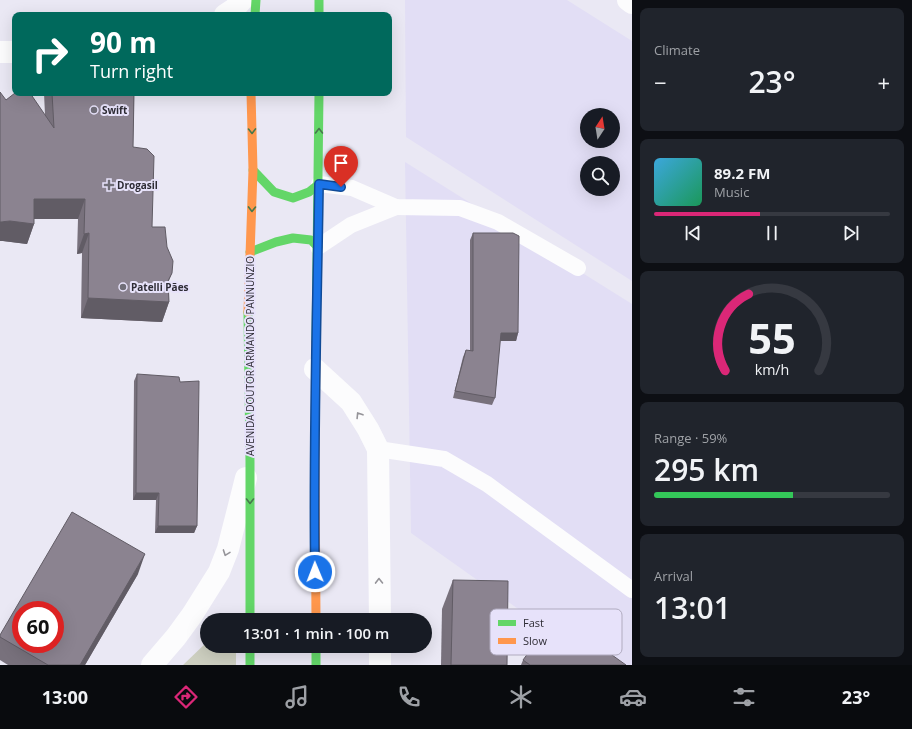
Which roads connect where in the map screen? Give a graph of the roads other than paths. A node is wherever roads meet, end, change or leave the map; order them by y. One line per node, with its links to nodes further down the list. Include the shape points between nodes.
1 (242, 0): 6 (street)
2 (256, 0): 7 (main road)
3 (319, 0): 8 (main road)
4 (628, 0): 5 (street)
5 (632, 3)
6 (230, 12)
7 (255, 12)
8 (319, 12)
9 (0, 52): 10 (street)
10 (12, 52)
11 (251, 96): 13 (main road, AVENIDA DOUTOR ARMANDO PANNUNZIO, one-way to 13)
12 (319, 96): 14 (main road, one-way to 12)
13 (253, 170): 14 (main road, via 274,192 293,198 309,192); 17 (main road, AVENIDA DOUTOR ARMANDO PANNUNZIO, one-way to 17)
14 (319, 184): 15 (lane, via 352,188); 16 (main road)
15 (396, 207): 16 (lane, via 351,226); 18 (lane, via 460,208 498,222)
16 (318, 247): 17 (main road, via 311,240 293,238); 19 (main road)
17 (250, 252): 21 (main road, AVENIDA DOUTOR ARMANDO PANNUNZIO)
18 (578, 268)
19 (315, 370): 20 (street, one-way to 19, via 351,402); 24 (main road)
20 (378, 449): 22 (lane, via 444,459 487,484); 25 (street, one-way to 20)
21 (250, 462): 23 (main road, AVENIDA DOUTOR ARMANDO PANNUNZIO, one-way to 23); 29 (street, one-way to 29, via 228,549 219,572 192,615)
22 (632, 590)
23 (250, 613)
24 (316, 613)
25 (380, 613)
26 (250, 653): 30 (main road)
27 (316, 653): 31 (main road)
28 (380, 653): 32 (street)
29 (152, 665)
30 (250, 665)
31 (316, 665)
32 (380, 665)

